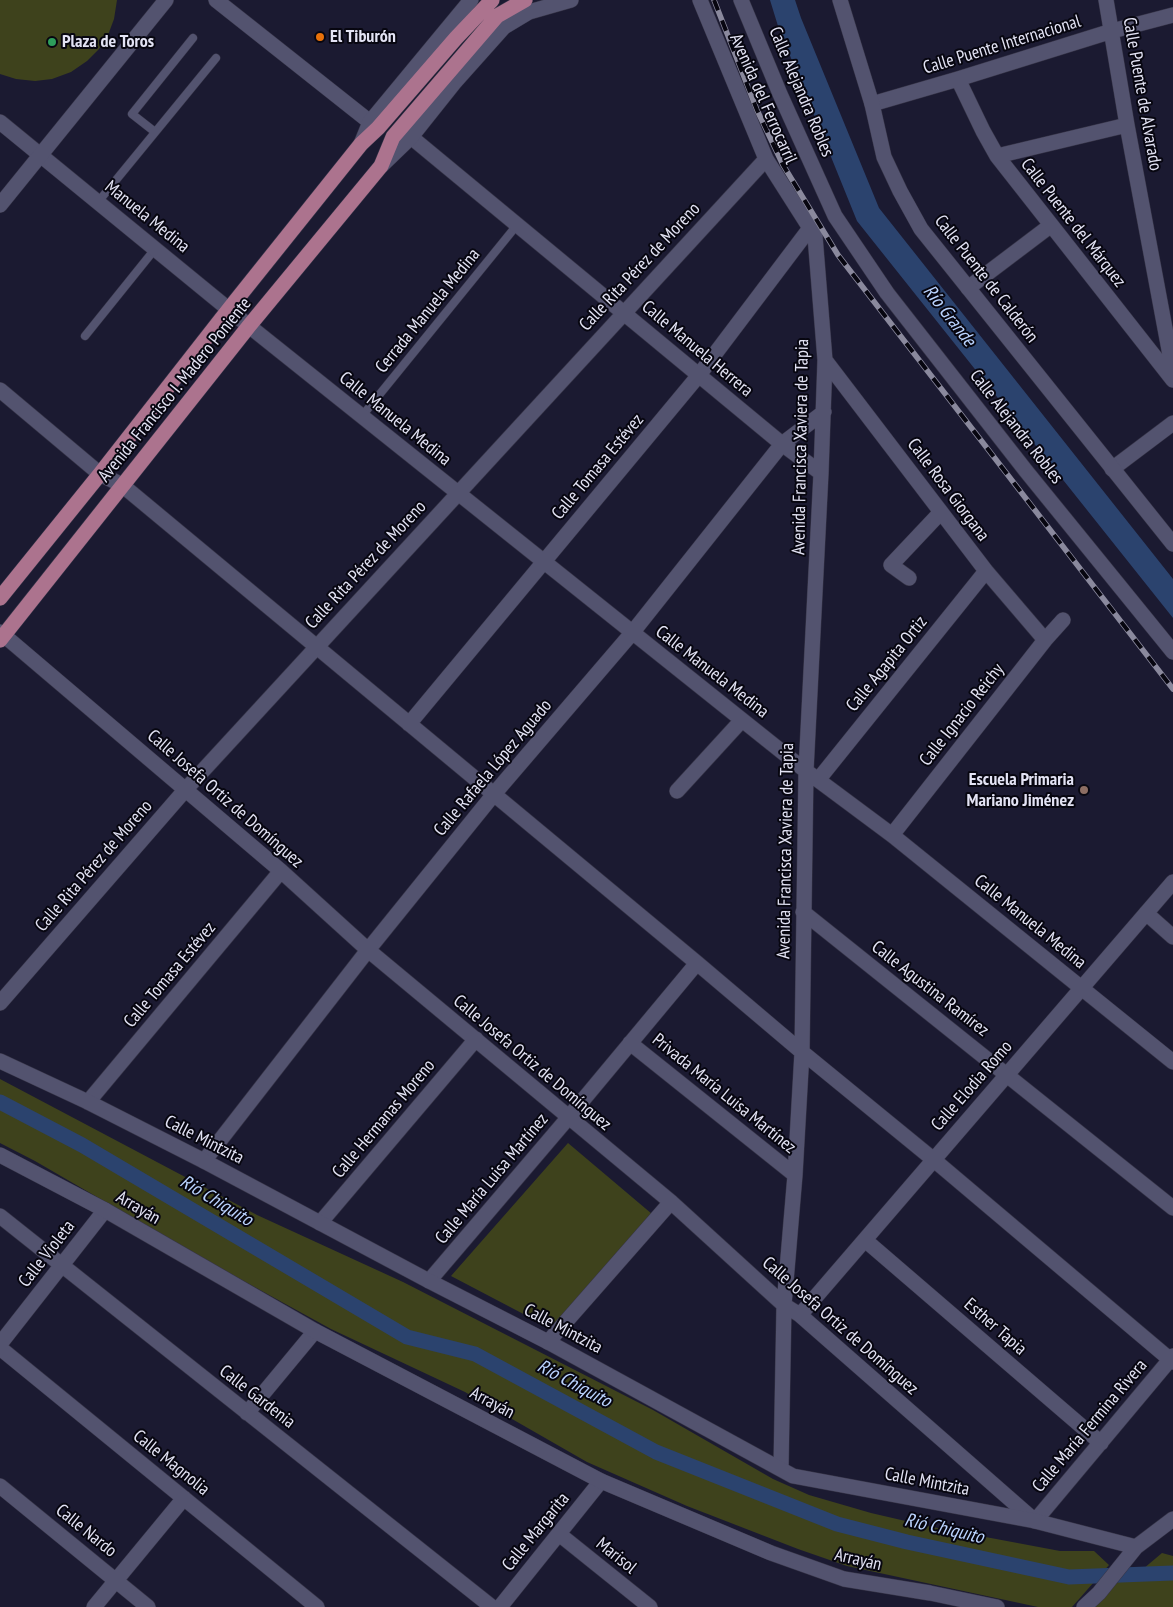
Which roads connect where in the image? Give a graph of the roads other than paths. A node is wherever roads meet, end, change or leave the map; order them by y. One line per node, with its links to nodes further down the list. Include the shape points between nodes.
1 (166, 0): 24 (street)
2 (216, 0): 19 (street)
3 (471, 0): 19 (street, Avenida Francisco I. Madero Poniente)
4 (492, 0): 23 (main road, Avenida Francisco I. Madero Poniente)
5 (525, 0): 27 (main road, Avenida Francisco I. Madero Poniente, via 497,16 468,49 393,137)
6 (571, 0): 11 (street, Avenida Francisco I. Madero Poniente)
7 (700, 0): 26 (street, Avenida del Ferrocarril)
8 (742, 0): 64 (street, Calle Alejandra Robles, via 835,216 887,293)
9 (840, 0): 17 (street, Calle Puente de Calderón)
10 (1106, 0): 13 (street, Calle Puente de Alvarado)
11 (547, 3): 22 (street, Avenida Francisco I. Madero Poniente, via 504,27)
12 (1173, 15): 13 (street, Calle Puente Internacional)
13 (1112, 31): 16 (street, Calle Puente Internacional); 20 (street, Calle Puente de Alvarado)
14 (193, 38): 21 (lane, via 132,114)
15 (216, 58): 21 (lane)
16 (958, 79): 17 (street, Calle Puente Internacional); 25 (street, Calle Puente del Márquez)
17 (872, 104): 34 (street, Calle Puente de Calderón, via 884,157 900,191 922,229)
18 (0, 122): 24 (street, Manuela Medina)
19 (370, 122): 23 (street, Avenida Francisco I. Madero Poniente)
20 (1126, 125): 25 (street); 40 (street, Calle Puente de Alvarado)
21 (155, 132): 28 (lane)
22 (411, 137): 27 (street, Avenida Francisco I. Madero Poniente); 30 (street, Calle Manuela Herrera)
23 (361, 144): 35 (main road, Avenida Francisco I. Madero Poniente)
24 (40, 155): 28 (street, Manuela Medina); 29 (street)
25 (997, 156): 31 (street, Calle Puente del Márquez)
26 (766, 159): 32 (street, Avenida del Ferrocarril); 36 (street, Calle Rita Pérez de Moreno)
27 (381, 166): 37 (main road, Avenida Francisco I. Madero Poniente)
28 (98, 202): 33 (street, Manuela Medina)
29 (0, 205)
30 (517, 225): 36 (street, Calle Manuela Herrera); 45 (lane, Cerrada Manuela Medina)
31 (1050, 226): 34 (street); 42 (street, Calle Puente del Márquez)
32 (812, 232): 39 (street, Avenida Francisca Xaviera de Tapia); 41 (street, Calle Tomasa Estévez)
33 (156, 249): 35 (street, Manuela Medina); 38 (lane)
34 (968, 288): 48 (street, Calle Puente de Calderón)
35 (229, 309): 37 (street, Calle Manuela Medina); 50 (main road, Avenida Francisco I. Madero Poniente)
36 (623, 313): 41 (street, Calle Manuela Herrera); 52 (street, Calle Rita Pérez de Moreno)
37 (249, 326): 45 (street, Calle Manuela Medina); 51 (main road, Avenida Francisco I. Madero Poniente)
38 (86, 336)
39 (825, 360): 44 (street, Avenida Francisca Xaviera de Tapia); 53 (street, Calle Rosa Giorgana)
40 (1173, 371)
41 (699, 375): 47 (street, Calle Manuela Herrera); 55 (street, Calle Tomasa Estévez)
42 (1173, 380)
43 (0, 390): 50 (street)
44 (824, 412): 47 (street, Calle Rafaela López Aguado); 49 (street, Avenida Francisca Xaviera de Tapia)
45 (362, 416): 52 (street, Calle Manuela Medina)
46 (1173, 423): 48 (street)
47 (782, 444): 49 (street, Calle Manuela Herrera); 60 (street, Calle Rafaela López Aguado)
48 (1112, 469): 54 (street, Calle Puente de Calderón)
49 (821, 473): 67 (street, Avenida Francisca Xaviera de Tapia)
50 (100, 474): 51 (street); 58 (main road, Avenida Francisco I. Madero Poniente)
51 (122, 486): 61 (main road, Avenida Francisco I. Madero Poniente); 63 (street)
52 (458, 493): 55 (street, Calle Manuela Medina); 63 (street, Calle Rita Pérez de Moreno)
53 (940, 512): 56 (street, Calle Rosa Giorgana); 57 (street, via 891,564)
54 (1173, 544)
55 (544, 562): 60 (street, Calle Manuela Medina); 66 (street, Calle Tomasa Estévez)
56 (986, 571): 62 (street, Calle Rosa Giorgana); 67 (street, Calle Agapita Ortiz)
57 (909, 578)
58 (0, 598)
59 (1063, 620): 62 (street, Calle Ignacio Reichy)
60 (632, 633): 65 (street, Calle Manuela Medina); 70 (street, Calle Rafaela López Aguado)
61 (1, 636): 68 (street, Calle Josefa Ortiz de Domínguez)
62 (1045, 640): 71 (street, Calle Ignacio Reichy)
63 (316, 646): 66 (street); 68 (street, Calle Rita Pérez de Moreno)
64 (1173, 652)
65 (742, 720): 67 (street, Calle Manuela Medina); 69 (street)
66 (409, 724): 70 (street)
67 (812, 776): 71 (street, Calle Manuela Medina); 74 (street, Avenida Francisca Xaviera de Tapia)
68 (186, 789): 72 (street, Calle Josefa Ortiz de Domínguez); 80 (street, Calle Rita Pérez de Moreno)
69 (677, 791)
70 (494, 794): 77 (street, Calle Rafaela López Aguado); 78 (street)
71 (892, 835): 79 (street, Calle Manuela Medina)
72 (281, 872): 77 (street, Calle Josefa Ortiz de Domínguez); 87 (street, Calle Tomasa Estévez)
73 (1173, 882): 75 (street, Calle Elodia Romo)
74 (803, 912): 83 (street, Avenida Francisca Xaviera de Tapia); 86 (street, Calle Agustina Ramírez)
75 (1146, 913): 76 (street); 79 (street, Calle Elodia Romo)
76 (1173, 936)
77 (368, 950): 81 (street, Calle Josefa Ortiz de Domínguez); 91 (street, Calle Rafaela López Aguado)
78 (697, 963): 82 (street, Calle María Luisa Martínez); 83 (street)
79 (1082, 988): 85 (street, Calle Manuela Medina); 86 (street, Calle Elodia Romo)
80 (0, 1003)
81 (476, 1039): 88 (street, Calle Josefa Ortiz de Domínguez); 97 (street, Calle Hermanas Moreno)
82 (630, 1043): 88 (street, Calle María Luisa Martínez); 92 (street, Privada María Luisa Martínez)
83 (802, 1052): 90 (street); 92 (street, Avenida Francisca Xaviera de Tapia)
84 (0, 1062): 87 (street, Calle Mintzita)
85 (1173, 1062)
86 (1007, 1074): 90 (street, Calle Elodia Romo); 94 (street, Calle Agustina Ramírez)
87 (88, 1102): 91 (street, Calle Mintzita)
88 (568, 1118): 93 (street, Calle Josefa Ortiz de Domínguez); 100 (street, Calle María Luisa Martínez)
89 (0, 1155): 95 (street, Arrayán)
90 (934, 1160): 98 (street, Calle Elodia Romo); 107 (street)
91 (204, 1161): 97 (street, Calle Mintzita)
92 (795, 1175): 101 (street, Avenida Francisca Xaviera de Tapia)
93 (671, 1202): 101 (street, Calle Josefa Ortiz de Domínguez); 104 (street)
94 (1173, 1208)
95 (105, 1210): 99 (street, Calle Violeta); 103 (street, Arrayán)
96 (0, 1216): 99 (street, Calle Gardenia)
97 (320, 1223): 100 (street, Calle Mintzita)
98 (864, 1240): 102 (street, Calle Elodia Romo); 109 (street, Esther Tapia)
99 (62, 1266): 105 (street, Calle Violeta); 108 (street, Calle Gardenia)
100 (429, 1281): 104 (street, Calle Mintzita)
101 (784, 1305): 102 (street, Calle Josefa Ortiz de Domínguez); 110 (street, Avenida Francisca Xaviera de Tapia)
102 (800, 1315): 115 (street, Calle Josefa Ortiz de Domínguez)
103 (315, 1332): 108 (street); 111 (street, Arrayán)
104 (548, 1342): 110 (street, Calle Mintzita)
105 (0, 1344)
106 (0, 1348): 113 (street, Calle Magnolia)
107 (1172, 1359): 109 (street, Calle María Fermina Rivera)
108 (248, 1413): 122 (street, Calle Gardenia)
109 (1102, 1443): 115 (street, Calle María Fermina Rivera)
110 (782, 1468): 115 (street, Calle Mintzita, via 793,1476)
111 (601, 1481): 116 (street, Calle Margarita); 125 (street, Arrayán, via 771,1554 844,1579)
112 (0, 1486): 118 (street, Calle Nardo)
113 (184, 1498): 118 (street); 121 (street, Calle Magnolia)
114 (1173, 1519): 117 (street)
115 (1035, 1521): 117 (street, Calle Mintzita)
116 (559, 1534): 123 (street, Calle Margarita); 124 (street, Marisol)
117 (1136, 1547): 126 (street)
118 (116, 1580): 119 (street); 120 (street, Calle Nardo)
119 (94, 1607)
120 (148, 1607)
121 (318, 1607)
122 (492, 1607)
123 (500, 1607)
124 (650, 1607)
125 (997, 1607)
126 (1084, 1607)

